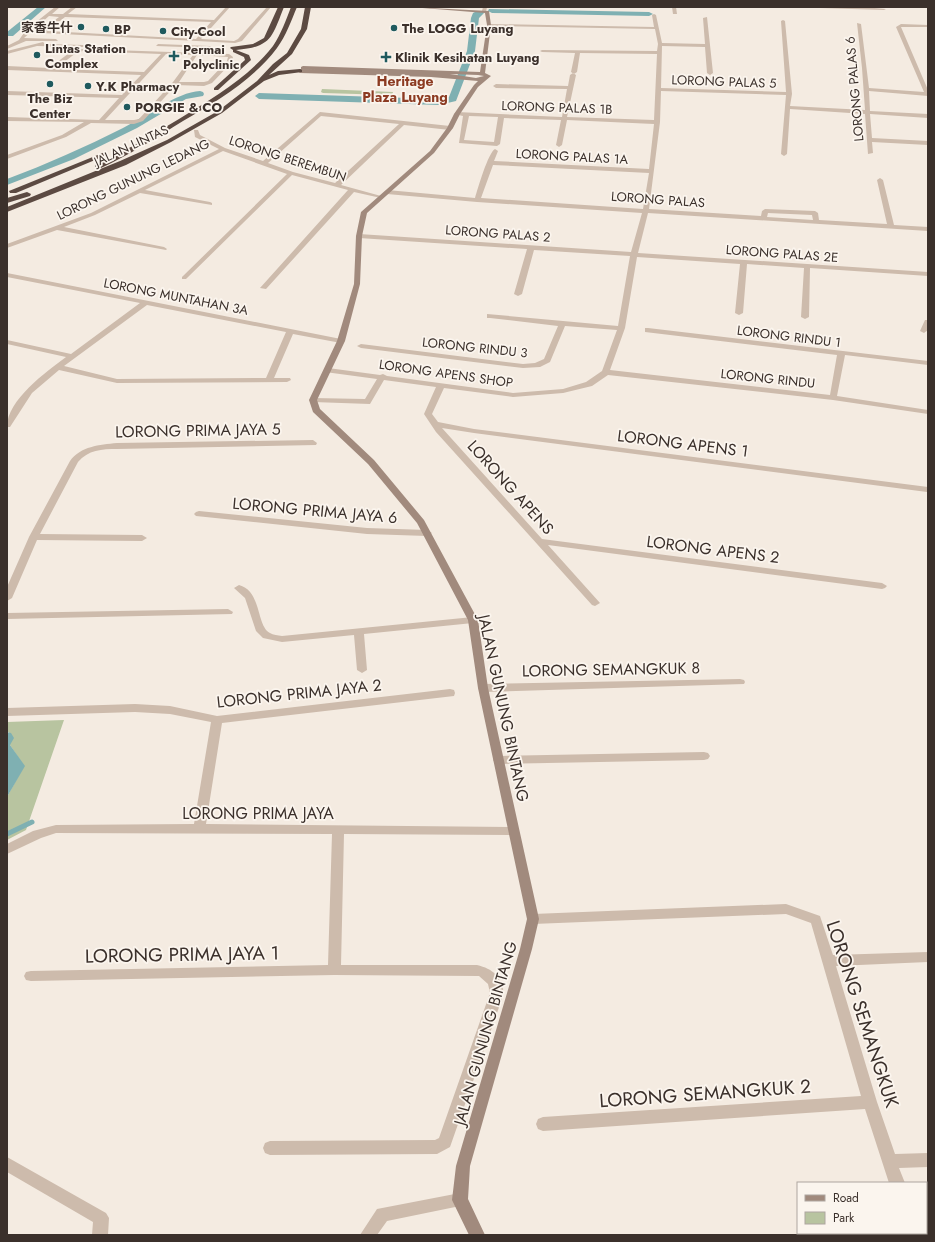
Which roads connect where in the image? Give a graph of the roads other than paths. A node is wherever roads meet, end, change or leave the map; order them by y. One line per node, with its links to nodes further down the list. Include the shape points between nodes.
1 (58, 7): 16 (street)
2 (76, 7): 18 (street)
3 (228, 7): 21 (street)
4 (269, 7): 32 (street, via 239,41)
5 (294, 7): 28 (highway, JALAN LINTAS)
6 (308, 7): 19 (highway, JALAN LINTAS)
7 (412, 7): 12 (street)
8 (674, 7): 15 (street)
9 (820, 7): 10 (street)
10 (873, 8): 13 (street)
11 (280, 9): 28 (highway); 43 (highway, via 270,34 263,43)
12 (485, 9): 24 (street, via 489,14)
13 (884, 9)
14 (315, 12): 19 (highway)
15 (675, 13)
16 (47, 15): 18 (street); 27 (street)
17 (654, 15): 26 (street)
18 (63, 16): 21 (street); 32 (street, via 45,32)
19 (307, 17): 50 (highway, JALAN LINTAS)
20 (705, 18): 38 (street)
21 (215, 21): 32 (street)
22 (783, 21): 69 (street, LORONG PALAS 5)
23 (859, 24): 67 (street, LORONG PALAS 6)
24 (490, 25): 26 (street); 58 (street)
25 (928, 26): 70 (street, via 898,27)
26 (657, 28): 36 (street)
27 (28, 31): 29 (street); 30 (street)
28 (281, 36): 43 (highway, via 273,44); 62 (highway, JALAN LINTAS, via 261,63)
29 (36, 38): 30 (street); 31 (street)
30 (21, 39): 33 (street)
31 (42, 39): 34 (street); 37 (street, via 44,42)
32 (198, 39)
33 (14, 42): 39 (street, via 17,46); 40 (street)
34 (89, 42)
35 (152, 44): 41 (street)
36 (660, 44): 38 (street); 49 (street)
37 (38, 45): 39 (street); 43 (street)
38 (708, 46): 54 (street)
39 (28, 47): 45 (street)
40 (7, 48)
41 (216, 48)
42 (223, 48): 43 (street)
43 (233, 50): 62 (highway, via 254,57); 87 (highway, via 248,56 234,74 197,104)
44 (542, 51): 46 (street)
45 (7, 52)
46 (578, 52): 49 (street); 65 (street)
47 (165, 53): 48 (street); 53 (street, via 78,50); 55 (street)
48 (196, 54): 60 (street); 60 (street, via 231,57 210,82)
49 (660, 54): 66 (street)
50 (287, 62): 52 (highway); 61 (highway, JALAN LINTAS, via 275,65)
51 (7, 68): 53 (street)
52 (302, 69): 56 (street); 56 (street, via 438,72); 61 (highway, via 278,73)
53 (50, 70): 55 (street)
54 (710, 73)
55 (146, 74): 71 (street)
56 (454, 75): 57 (street)
57 (467, 76): 58 (street); 59 (street)
58 (483, 77): 59 (street); 63 (street)
59 (474, 80): 63 (street)
60 (175, 82): 81 (street, via 141,120 122,123)
61 (258, 82): 74 (highway, JALAN LINTAS)
62 (232, 86): 84 (highway, JALAN LINTAS, via 216,99)
63 (476, 86): 75 (street)
64 (496, 86): 65 (street)
65 (571, 88): 78 (street)
66 (658, 89): 69 (street, LORONG PALAS 5); 82 (street)
67 (867, 90): 70 (street); 73 (street, LORONG PALAS 6)
68 (7, 93): 71 (street)
69 (790, 94): 72 (street, LORONG PALAS 5)
70 (927, 94)
71 (123, 98): 81 (street)
72 (787, 107): 73 (street); 94 (street, LORONG PALAS 5)
73 (867, 111): 77 (street); 88 (street, LORONG PALAS 6)
74 (220, 112): 86 (highway); 109 (highway, JALAN LINTAS, via 123,163)
75 (461, 114): 76 (street, LORONG PALAS 1B); 76 (street, via 461,142 497,144); 85 (street)
76 (501, 116): 78 (street, LORONG PALAS 1B)
77 (928, 116)
78 (565, 118): 82 (street, LORONG PALAS 1B); 90 (street)
79 (7, 119): 80 (street)
80 (89, 122): 81 (street); 95 (street, via 64,136)
81 (100, 122)
82 (657, 122): 98 (street)
83 (402, 124): 85 (street); 96 (street, via 320,114); 101 (street)
84 (171, 126): 87 (highway); 107 (highway, JALAN LINTAS, via 102,164)
85 (450, 128): 105 (street, via 432,152)
86 (196, 131): 91 (street, LORONG BEREMBUN, via 197,136); 111 (highway, via 173,146 135,164)
87 (135, 140): 104 (highway, via 79,166)
88 (870, 140): 89 (street); 93 (street, LORONG PALAS 6)
89 (928, 143)
90 (559, 145)
91 (223, 149): 96 (street, LORONG BEREMBUN); 103 (street, LORONG GUNUNG LEDANG)
92 (495, 151): 97 (street)
93 (870, 153)
94 (784, 154)
95 (7, 157)
96 (264, 163): 99 (street, LORONG BEREMBUN)
97 (490, 163): 98 (street, LORONG PALAS 1A); 106 (street)
98 (652, 171): 110 (street)
99 (291, 173): 101 (street, LORONG BEREMBUN); 124 (street)
100 (880, 180): 112 (street)
101 (337, 185): 102 (street, LORONG BEREMBUN)
102 (352, 190): 105 (street, LORONG BEREMBUN); 125 (street)
103 (139, 191): 108 (street); 113 (street, LORONG GUNUNG LEDANG)
104 (7, 194)
105 (383, 195): 106 (street, LORONG PALAS); 115 (street, via 364,212)
106 (477, 200): 110 (street, LORONG PALAS)
107 (7, 201)
108 (210, 204)
109 (7, 210)
110 (646, 210): 112 (street, LORONG PALAS); 119 (street)
111 (7, 216)
112 (890, 227): 114 (street, LORONG PALAS)
113 (59, 228): 116 (street, LORONG GUNUNG LEDANG); 118 (street)
114 (928, 229)
115 (360, 236): 117 (street, LORONG PALAS 2); 137 (street, via 357,284)
116 (7, 246)
117 (531, 247): 119 (street, LORONG PALAS 2); 126 (street)
118 (164, 249)
119 (634, 255): 120 (street, LORONG PALAS 2E); 133 (street)
120 (744, 262): 121 (street, LORONG PALAS 2E); 128 (street)
121 (807, 267): 122 (street, LORONG PALAS 2E); 130 (street)
122 (928, 274)
123 (7, 275): 127 (street, LORONG MUNTAHAN 3A)
124 (184, 278)
125 (264, 288)
126 (518, 294)
127 (146, 302): 135 (street, LORONG MUNTAHAN 3A); 141 (street)
128 (739, 313)
129 (490, 316): 132 (street)
130 (805, 317)
131 (928, 322): 136 (street)
132 (562, 324): 133 (street); 139 (street, LORONG RINDU 3, via 547,360 537,365 523,366)
133 (620, 328): 145 (street)
134 (648, 330): 140 (street, LORONG RINDU 1)
135 (290, 331): 137 (street, LORONG MUNTAHAN 3A); 147 (street)
136 (924, 331)
137 (341, 341): 144 (street)
138 (7, 342): 141 (street)
139 (361, 346)
140 (841, 354): 142 (street, LORONG RINDU 1); 150 (street)
141 (72, 356): 143 (street)
142 (928, 363)
143 (58, 367): 147 (street, via 117,381); 154 (street, via 29,391)
144 (328, 370): 146 (street, LORONG APENS SHOP); 151 (street)
145 (606, 372): 149 (street, LORONG APENS SHOP, via 589,384 563,391 513,395); 150 (street, LORONG RINDU)
146 (383, 376): 149 (street, LORONG APENS SHOP); 151 (street, via 367,402)
147 (269, 380): 148 (street)
148 (287, 380)
149 (441, 385): 153 (street, LORONG APENS, via 428,414)
150 (833, 398): 152 (street, LORONG RINDU)
151 (313, 400): 158 (street, JALAN GUNUNG BINTANG, via 316,410 371,462 422,522)
152 (928, 412)
153 (435, 424): 156 (street, LORONG APENS 1); 161 (street, LORONG APENS)
154 (7, 425)
155 (313, 443): 159 (street, LORONG PRIMA JAYA 5, via 117,446 90,449 74,461)
156 (927, 489)
157 (199, 514): 158 (street, LORONG PRIMA JAYA 6, via 368,531)
158 (427, 533): 168 (street, JALAN GUNUNG BINTANG)
159 (34, 537): 160 (street); 164 (street)
160 (142, 538)
161 (540, 541): 162 (street, LORONG APENS 2); 165 (street, LORONG APENS)
162 (882, 586)
163 (239, 588): 169 (street, via 249,597 261,631 267,636 282,639)
164 (7, 598)
165 (595, 603)
166 (228, 612): 167 (street)
167 (7, 616)
168 (472, 620): 169 (street); 172 (street, JALAN GUNUNG BINTANG)
169 (359, 632): 170 (street)
170 (362, 670)
171 (740, 682): 172 (street, LORONG SEMANGKUK 8)
172 (483, 688): 177 (street, JALAN GUNUNG BINTANG)
173 (450, 693): 175 (street, LORONG PRIMA JAYA 2)
174 (7, 712): 175 (street, LORONG PRIMA JAYA 2, via 157,708)
175 (217, 720): 178 (street)
176 (704, 756): 177 (street)
177 (499, 760): 180 (street, JALAN GUNUNG BINTANG)
178 (199, 828): 179 (street, LORONG PRIMA JAYA); 181 (street, LORONG PRIMA JAYA, via 56,829 32,836)
179 (338, 830): 180 (street, LORONG PRIMA JAYA); 185 (street)
180 (513, 831): 182 (street, JALAN GUNUNG BINTANG)
181 (7, 850)
182 (533, 919): 184 (street, LORONG SEMANGKUK, via 786,909 816,920); 194 (street, JALAN GUNUNG BINTANG, via 463,1166)
183 (928, 957): 184 (street)
184 (829, 961): 187 (street, LORONG SEMANGKUK)
185 (334, 970): 186 (street, LORONG PRIMA JAYA 1); 189 (street, LORONG PRIMA JAYA 1, via 478,970 492,977 497,993 445,1142 437,1147)
186 (31, 976)
187 (870, 1102): 188 (street, LORONG SEMANGKUK 2); 191 (street, LORONG SEMANGKUK)
188 (543, 1124)
189 (270, 1148)
190 (928, 1160): 191 (street)
191 (889, 1161): 193 (street, LORONG SEMANGKUK)
192 (7, 1164): 195 (street, via 102,1218)
193 (897, 1182)
194 (460, 1200): 196 (street, via 382,1214); 197 (street, JALAN GUNUNG BINTANG)
195 (100, 1235)
196 (368, 1235)
197 (476, 1235)

